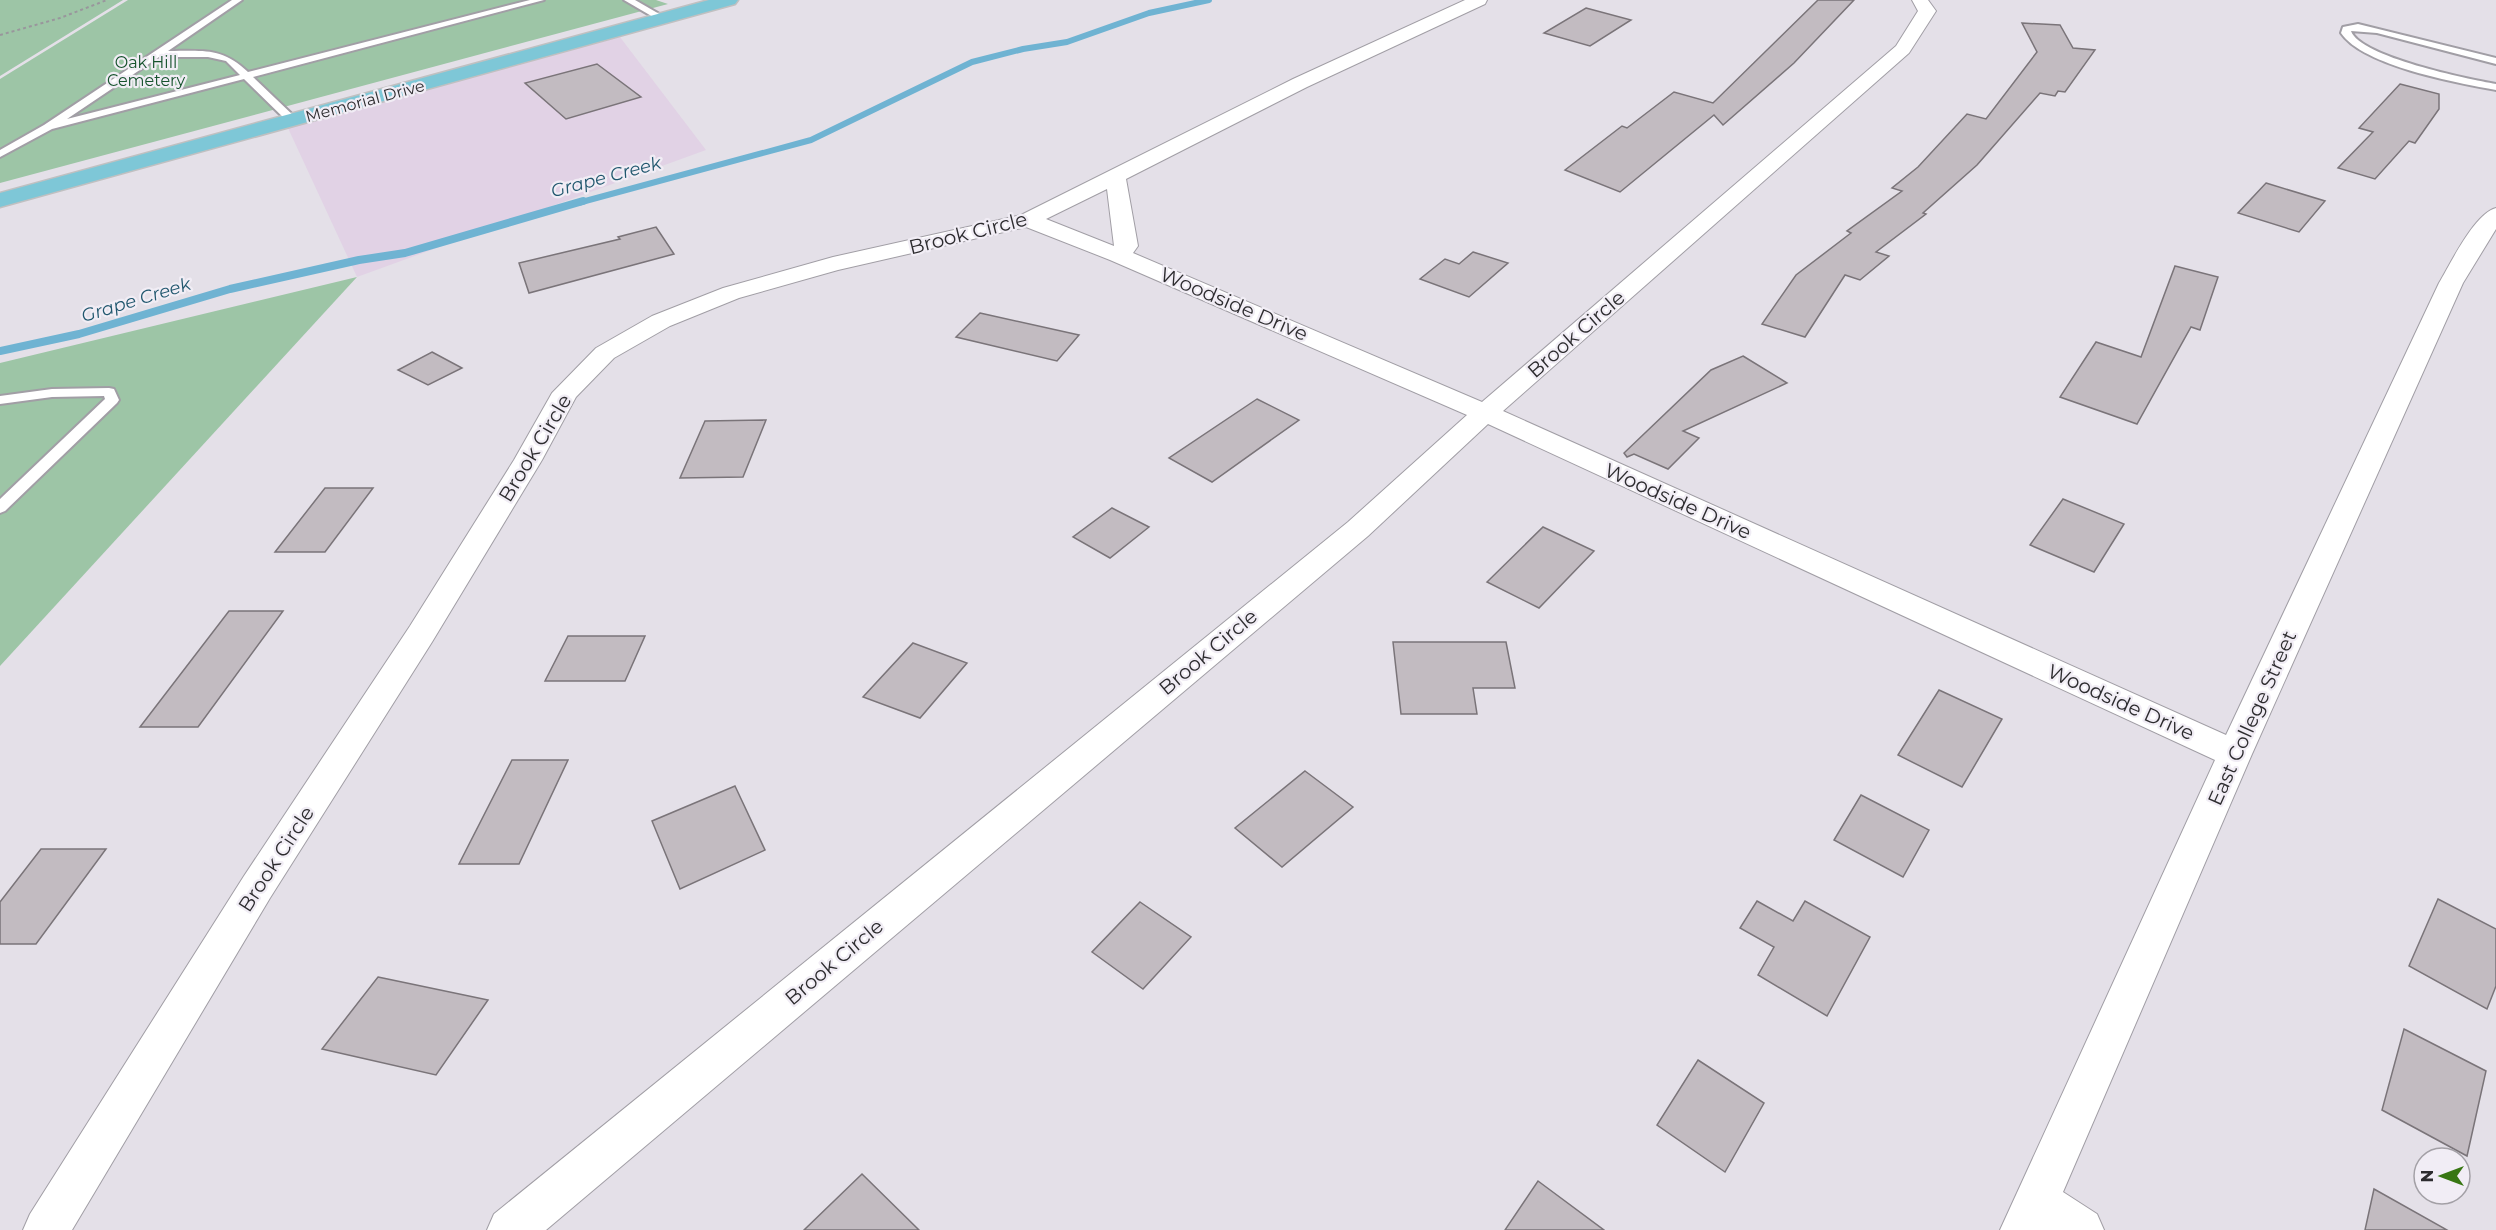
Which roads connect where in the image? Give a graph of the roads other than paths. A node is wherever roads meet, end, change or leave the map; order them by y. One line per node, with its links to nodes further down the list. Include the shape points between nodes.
1 (238, 0): 10 (lane)
2 (540, 0): 7 (lane)
3 (628, 0): 9 (lane)
4 (729, 0): 8 (main road, Memorial Drive)
5 (1479, 0): 17 (street, Brook Circle, via 1300,83)
6 (1920, 0): 23 (street, Brook Circle, via 1928,11 1903,49)
7 (524, 2): 12 (lane)
8 (700, 5): 9 (main road, Memorial Drive)
9 (663, 19): 14 (main road, Memorial Drive)
10 (156, 54): 12 (lane, via 229,59); 15 (lane)
11 (2496, 61): 13 (lane, via 2377,30 2350,27 2346,33 2361,46 2421,70)
12 (244, 75): 14 (lane); 15 (lane)
13 (2496, 87)
14 (293, 121): 18 (main road, Memorial Drive)
15 (48, 127): 16 (lane)
16 (0, 154)
17 (1115, 176): 20 (street, Brook Circle); 21 (street, via 1127,246)
18 (0, 200)
19 (2496, 215): 25 (street, East College Street, via 2451,283)
20 (1028, 220): 21 (street, Woodside Drive); 27 (street, Brook Circle, via 833,264 731,293 661,321 623,342 605,353 565,393 421,634 257,887)
21 (1118, 255): 23 (street, Woodside Drive)
22 (0, 400): 24 (lane, via 52,393 110,392 112,400)
23 (1485, 413): 25 (street, Woodside Drive); 28 (street, Brook Circle, via 1358,529)
24 (0, 508)
25 (2235, 754): 26 (street, East College Street)
26 (2030, 1216): 29 (street)
27 (59, 1219)
28 (510, 1230)
29 (2080, 1230)

